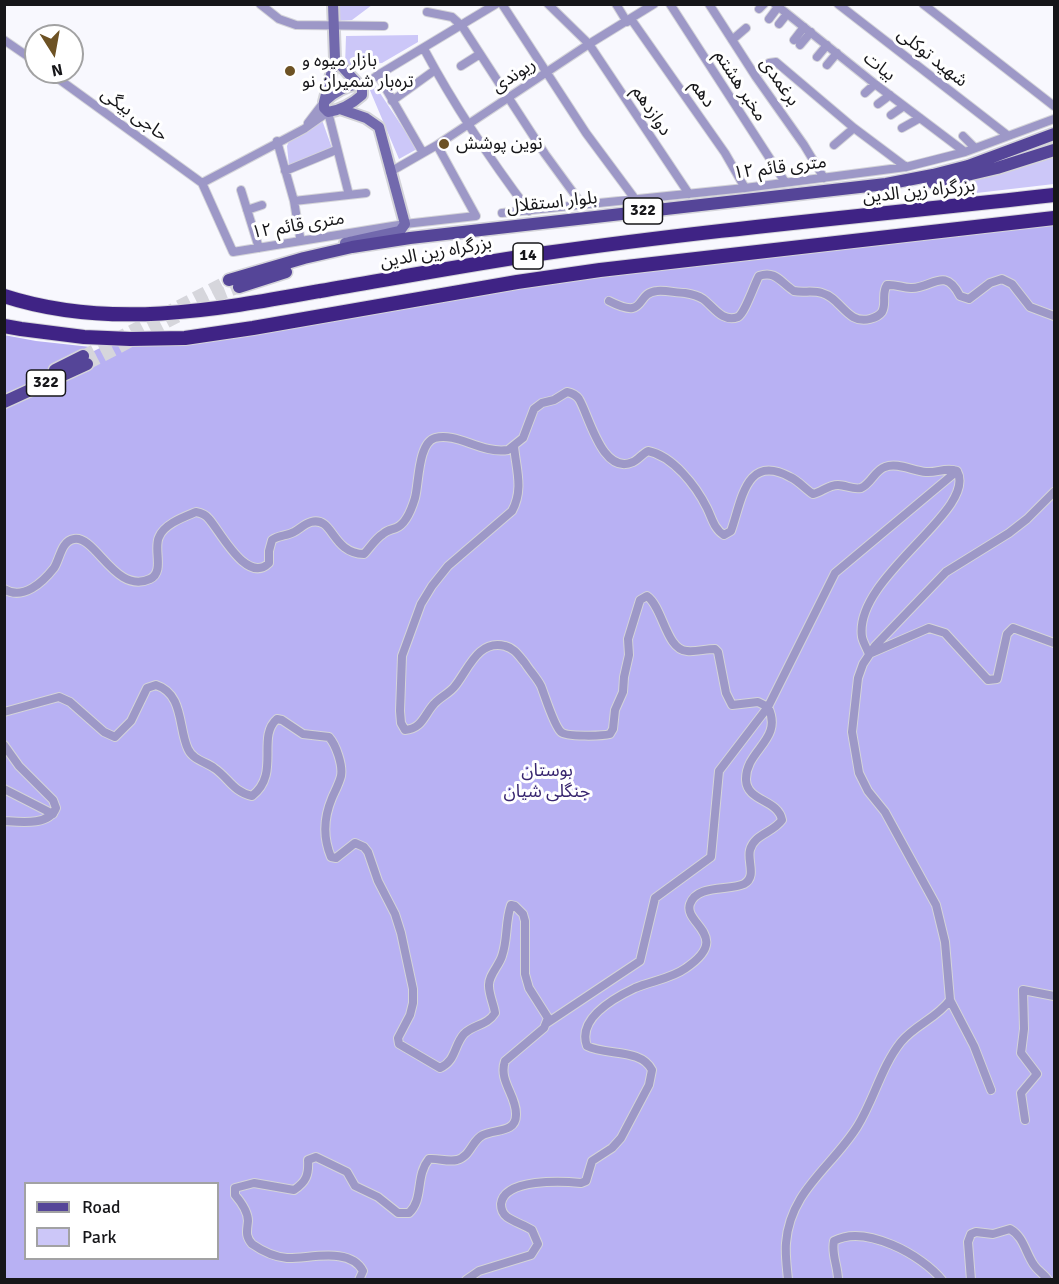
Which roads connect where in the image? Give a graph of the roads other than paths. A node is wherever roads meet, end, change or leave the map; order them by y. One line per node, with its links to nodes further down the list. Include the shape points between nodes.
1 (260, 4): 18 (street, via 279,19 296,25)
2 (333, 4): 18 (main road)
3 (496, 4): 20 (street)
4 (502, 4): 38 (street)
5 (548, 4): 26 (street, دوازدهم)
6 (616, 4): 16 (street, دهم)
7 (654, 4): 16 (street, ریوندی)
8 (670, 4): 74 (street, مخبر هشتم)
9 (709, 4): 24 (street, برغمدی)
10 (838, 4): 59 (street, شهید توکلی)
11 (923, 4): 49 (street)
12 (776, 5): 14 (street, بیات); 15 (street)
13 (427, 12): 20 (street, via 452,17)
14 (787, 14): 17 (street); 22 (street, بیات)
15 (769, 19)
16 (629, 21): 26 (street, ریوندی); 76 (street, دهم, via 725,153)
17 (779, 24)
18 (333, 26): 19 (street); 33 (main road)
19 (384, 26)
20 (462, 26): 28 (street); 31 (street)
21 (746, 28): 24 (street)
22 (807, 30): 25 (street); 27 (street, بیات)
23 (4, 40): 30 (street)
24 (732, 40): 73 (street, برغمدی)
25 (797, 43)
26 (589, 44): 38 (street, ریوندی); 79 (street, دوازدهم)
27 (826, 45): 29 (street, بیات); 32 (street)
28 (424, 49): 36 (street); 39 (street)
29 (837, 53): 34 (street); 41 (street, بیات)
30 (24, 54)
31 (480, 54): 35 (street); 45 (street)
32 (817, 57)
33 (335, 59): 42 (main road); 50 (main road)
34 (827, 65)
35 (461, 66)
36 (435, 70): 46 (street); 55 (street)
37 (762, 70): 56 (street, برغمدی, via 776,62)
38 (547, 73): 45 (street, ریوندی); 82 (street)
39 (378, 75): 42 (street); 46 (street)
40 (66, 84): 75 (street, حاجی بیگی)
41 (875, 84): 43 (street); 44 (street, بیات)
42 (360, 86): 50 (main road, via 350,85 341,90); 51 (main road, via 362,95)
43 (865, 93)
44 (890, 95): 47 (street); 48 (street, بیات)
45 (508, 98): 55 (street, ریوندی); 85 (street)
46 (392, 101): 68 (street)
47 (878, 104)
48 (904, 106): 52 (street); 53 (street, بیات)
49 (1054, 106)
50 (326, 107): 51 (main road); 61 (street, via 304,129); 65 (street)
51 (340, 109): 72 (main road, via 379,127)
52 (891, 115)
53 (920, 118): 57 (street); 67 (street, بیات)
54 (1054, 119): 59 (street, ۱۲ متری قائم)
55 (470, 124): 62 (street, ریوندی); 87 (street)
56 (854, 128): 63 (street); 70 (street, برغمدی)
57 (902, 128)
58 (1054, 134): 69 (main road, بلوار استقلال / 322)
59 (1007, 135): 64 (street, ۱۲ متری قائم)
60 (963, 136): 64 (street)
61 (277, 141): 71 (street); 75 (street)
62 (437, 145): 68 (street, ریوندی); 90 (street, ۱۲ متری قائم, via 476,216)
63 (834, 145)
64 (975, 148): 67 (street, ۱۲ متری قائم)
65 (336, 150): 71 (street); 80 (street)
66 (1054, 150): 69 (main road, بلوار استقلال / 322)
67 (965, 152): 70 (street, ۱۲ متری قائم)
68 (423, 153): 72 (street, ریوندی)
69 (1021, 154): 93 (main road, بلوار استقلال / 322, via 886,184 410,238); 93 (main road, بلوار استقلال / 322, via 967,176 888,190 417,244 351,254 234,284)
70 (906, 167): 73 (street, ۱۲ متری قائم)
71 (285, 171): 83 (street)
72 (390, 172): 90 (main road)
73 (824, 178): 74 (street, ۱۲ متری قائم)
74 (785, 182): 76 (street, ۱۲ متری قائم)
75 (202, 183): 92 (street, ۱۲ متری قائم, via 232,252)
76 (745, 188): 79 (street, ۱۲ متری قائم)
77 (241, 190): 86 (street)
78 (366, 193): 80 (street)
79 (689, 194): 82 (street, ۱۲ متری قائم)
80 (349, 195): 83 (street)
81 (1054, 195): 94 (highway, بزرگراه زین الدین / 14, via 596,246 168,314 83,313)
82 (634, 199): 85 (street, ۱۲ متری قائم)
83 (294, 201): 91 (street)
84 (262, 205): 86 (street)
85 (583, 206): 87 (street, ۱۲ متری قائم)
86 (247, 210): 92 (street)
87 (529, 211): 88 (street, ۱۲ متری قائم)
88 (502, 213)
89 (1054, 218): 97 (highway, 14, via 579,273 185,338 84,337)
90 (405, 224): 92 (street, ۱۲ متری قائم); 93 (main road, via 400,231 345,243)
91 (300, 237)
92 (259, 248)
93 (318, 254)
94 (4, 296)
95 (609, 301): 96 (street, via 632,309 656,291 691,294 704,299 718,314 736,318 747,305 759,276 768,273 794,291 831,297 860,321 883,311 883,291 887,285 916,288 937,279 947,281 960,296 969,298 1002,279 1012,284 1030,307)
96 (1054, 316)
97 (5, 326)
98 (4, 394): 99 (main road, 322, via 85,360)
99 (4, 402)
100 (514, 446): 101 (street, via 527,430 534,409 563,393 573,394 579,398 598,443 611,459 631,463 648,451 657,453 696,489 717,531 724,536 731,531 749,480 760,472 783,473 813,494 836,485 864,487 883,467 891,465 929,472 950,468); 103 (street, via 500,451 449,438 429,441 419,468 415,497 402,525 381,534 364,554 347,552 325,525 316,521 272,540 269,563 254,567 238,558 208,517 196,512 176,521 159,537 158,565 149,580 123,578 88,544 75,538 69,540 55,566 39,584 17,593); 106 (street, via 520,489 512,511 448,566 413,622 402,656 400,711 405,730 422,723 433,705 455,687 471,659 488,647 501,645 511,648 539,683 561,733 610,734 623,693 629,631 644,596 656,605 680,650 718,652 732,705 758,702)
101 (957, 471): 105 (street, via 959,486 953,502 895,565 870,601 862,638); 106 (street, via 835,573)
102 (1054, 492): 105 (street, via 1009,533 946,573)
103 (4, 589)
104 (1054, 643): 105 (street, via 1013,628 1006,634 997,679 988,680 945,633 929,628)
105 (869, 654): 113 (street, via 858,678 852,718 859,773 936,905 945,942)
106 (768, 707): 114 (street, via 719,771 711,857 655,898 640,961); 118 (street, via 770,735 749,763 746,781 748,789 779,810 782,820 753,842 748,880 743,885 703,893 692,901 690,916 703,929 707,941 695,961 684,970 635,988 598,1011 587,1026 587,1046 649,1064 649,1085 621,1138 592,1161 586,1181 548,1180 505,1195 501,1202 505,1216 532,1230 538,1244 535,1251 479,1271)
107 (4, 712): 114 (street, via 59,697 115,737 131,720 147,688 165,688 176,702 189,752 252,796 266,778 269,730 277,719 303,734 329,737 334,742 342,774 327,812 327,850 336,858 355,843 364,847 395,914 413,1003 399,1044 440,1068 454,1057 467,1031 491,1020 495,1013 489,980 502,956 511,905 523,914 525,974 529,988 545,1011)
108 (4, 745): 110 (street, via 53,800)
109 (4, 789): 110 (street)
110 (53, 814): 111 (street, via 37,821)
111 (4, 820)
112 (1054, 996): 116 (street, via 1023,990 1021,1053 1036,1074 1021,1094)
113 (950, 1000): 115 (street); 119 (street, via 942,1011 902,1041 858,1126 797,1202 786,1245)
114 (547, 1023): 117 (street, via 505,1061 504,1075 517,1112 515,1123 504,1130 485,1133 459,1160 429,1159 420,1176 417,1202 409,1213 398,1213 355,1186 347,1172 316,1157 308,1160 308,1177 294,1190 254,1184 235,1188 247,1215 246,1232 252,1244 288,1258 339,1257 361,1267)
115 (991, 1090)
116 (1025, 1120)
117 (359, 1280)
118 (466, 1280)
119 (788, 1280)
120 (838, 1280): 121 (street, via 832,1249 834,1241 842,1236 874,1239 902,1248)
121 (942, 1280)
122 (971, 1280): 123 (street, via 971,1234 1010,1229 1016,1232 1035,1267)
123 (1048, 1280)

